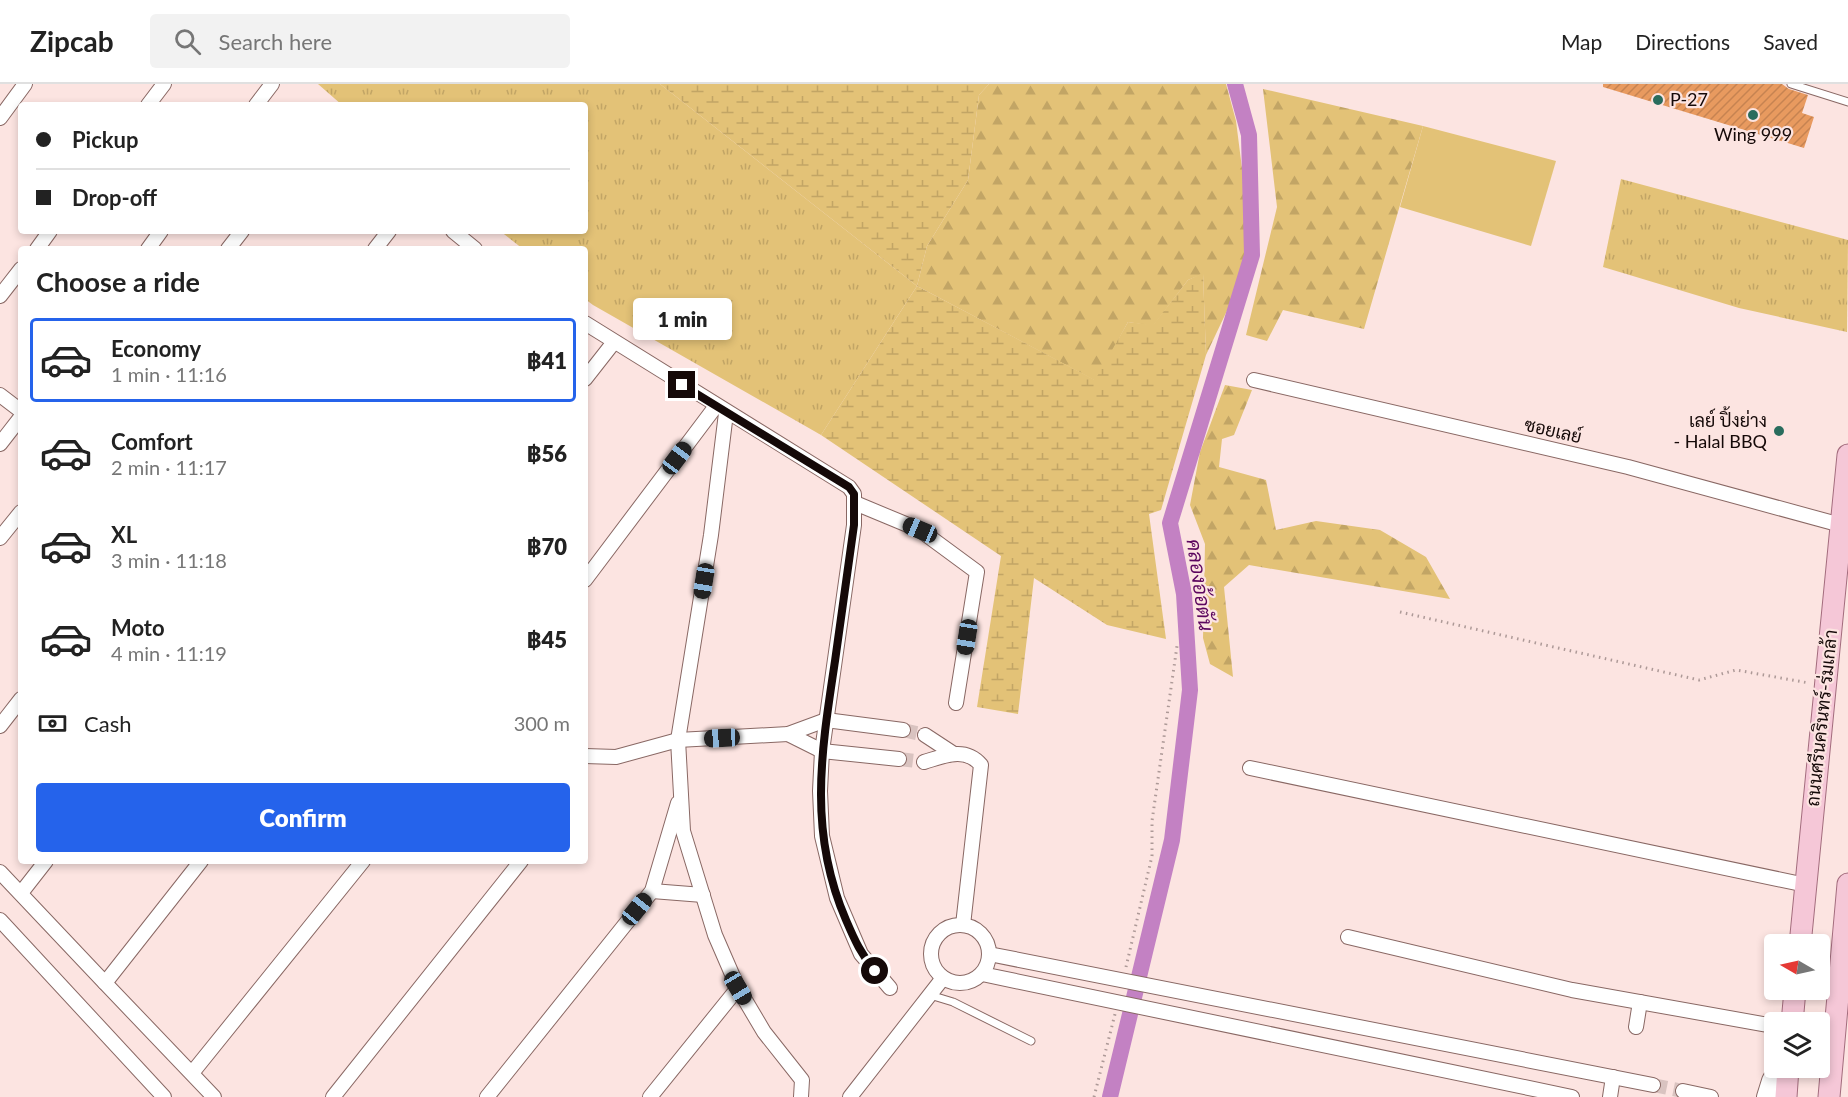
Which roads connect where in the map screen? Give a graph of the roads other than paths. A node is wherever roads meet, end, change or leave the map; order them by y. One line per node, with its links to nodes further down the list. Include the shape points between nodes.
1 (25, 84): 8 (street)
2 (164, 84): 5 (street)
3 (272, 84): 6 (street)
4 (1791, 84): 7 (lane)
5 (150, 102)
6 (258, 102)
7 (1848, 102)
8 (0, 118)
9 (240, 234): 12 (street)
10 (387, 234): 13 (street)
11 (457, 234): 14 (street)
12 (230, 246)
13 (377, 246)
14 (471, 246)
15 (18, 273): 16 (street)
16 (0, 296)
17 (588, 325): 18 (street)
18 (614, 342): 19 (street); 23 (street)
19 (588, 375)
20 (1254, 380): 29 (street, ซอยเลย์, via 1628,467)
21 (0, 395): 22 (street)
22 (18, 409)
23 (721, 409): 27 (street, via 849,487); 31 (street); 39 (street, via 711,535)
24 (18, 421): 25 (street)
25 (0, 444)
26 (1848, 455): 29 (main road, ถนนศรีนครินทร์-ร่มเกล้า)
27 (855, 503): 33 (street, via 920,530 977,572); 34 (street)
28 (18, 516): 30 (street)
29 (1841, 525): 53 (main road, ถนนศรีนครินทร์-ร่มเกล้า)
30 (0, 538)
31 (588, 576)
32 (18, 703): 35 (street)
33 (956, 703)
34 (826, 720): 36 (street); 37 (street); 40 (street)
35 (0, 726)
36 (903, 729)
37 (788, 734): 39 (street); 40 (street)
38 (925, 735): 41 (street)
39 (678, 740): 42 (street, via 616,757); 46 (street)
40 (822, 751): 43 (street); 66 (street, via 822,836 837,898 861,954)
41 (954, 754): 44 (street); 58 (street, via 970,755 981,765)
42 (588, 756)
43 (899, 759)
44 (924, 762)
45 (1250, 768): 53 (street)
46 (681, 792): 54 (street); 56 (street, via 683,831)
47 (44, 864): 55 (street)
48 (199, 864): 64 (street)
49 (361, 864): 74 (street)
50 (519, 864): 82 (street)
51 (0, 872): 55 (street)
52 (1848, 884): 67 (main road)
53 (1806, 885): 59 (main road, ถนนศรีนครินทร์-ร่มเกล้า)
54 (652, 891): 56 (street); 83 (street)
55 (21, 893): 64 (street)
56 (703, 896): 65 (street, via 714,935)
57 (0, 920): 80 (street)
58 (963, 925): 61 (street, via 979,932); 63 (street, via 950,926 939,933 933,944 934,969)
59 (1801, 934)
60 (1348, 937): 69 (street, via 1572,990)
61 (989, 954): 62 (street); 75 (street)
62 (982, 974): 63 (street, via 963,983); 87 (street)
63 (943, 978): 68 (street)
64 (105, 983): 74 (street)
65 (738, 988): 84 (street); 85 (street, via 764,1032 802,1080)
66 (890, 988)
67 (1843, 990): 73 (main road)
68 (930, 995): 72 (lane, via 953,1002); 86 (street)
69 (1640, 1002): 70 (street); 71 (street)
70 (1764, 1024)
71 (1636, 1027)
72 (1031, 1041)
73 (1833, 1056): 92 (main road); 93 (main road)
74 (192, 1073): 81 (street)
75 (1613, 1077): 78 (street); 88 (street)
76 (1774, 1078): 90 (main road)
77 (1787, 1078): 91 (main road)
78 (1653, 1085)
79 (1683, 1091): 89 (street)
80 (164, 1097)
81 (214, 1097)
82 (333, 1097)
83 (487, 1097)
84 (650, 1097)
85 (801, 1097)
86 (850, 1097)
87 (1572, 1097)
88 (1610, 1097)
89 (1711, 1097)
90 (1767, 1097)
91 (1786, 1097)
92 (1828, 1097)
93 (1838, 1097)

